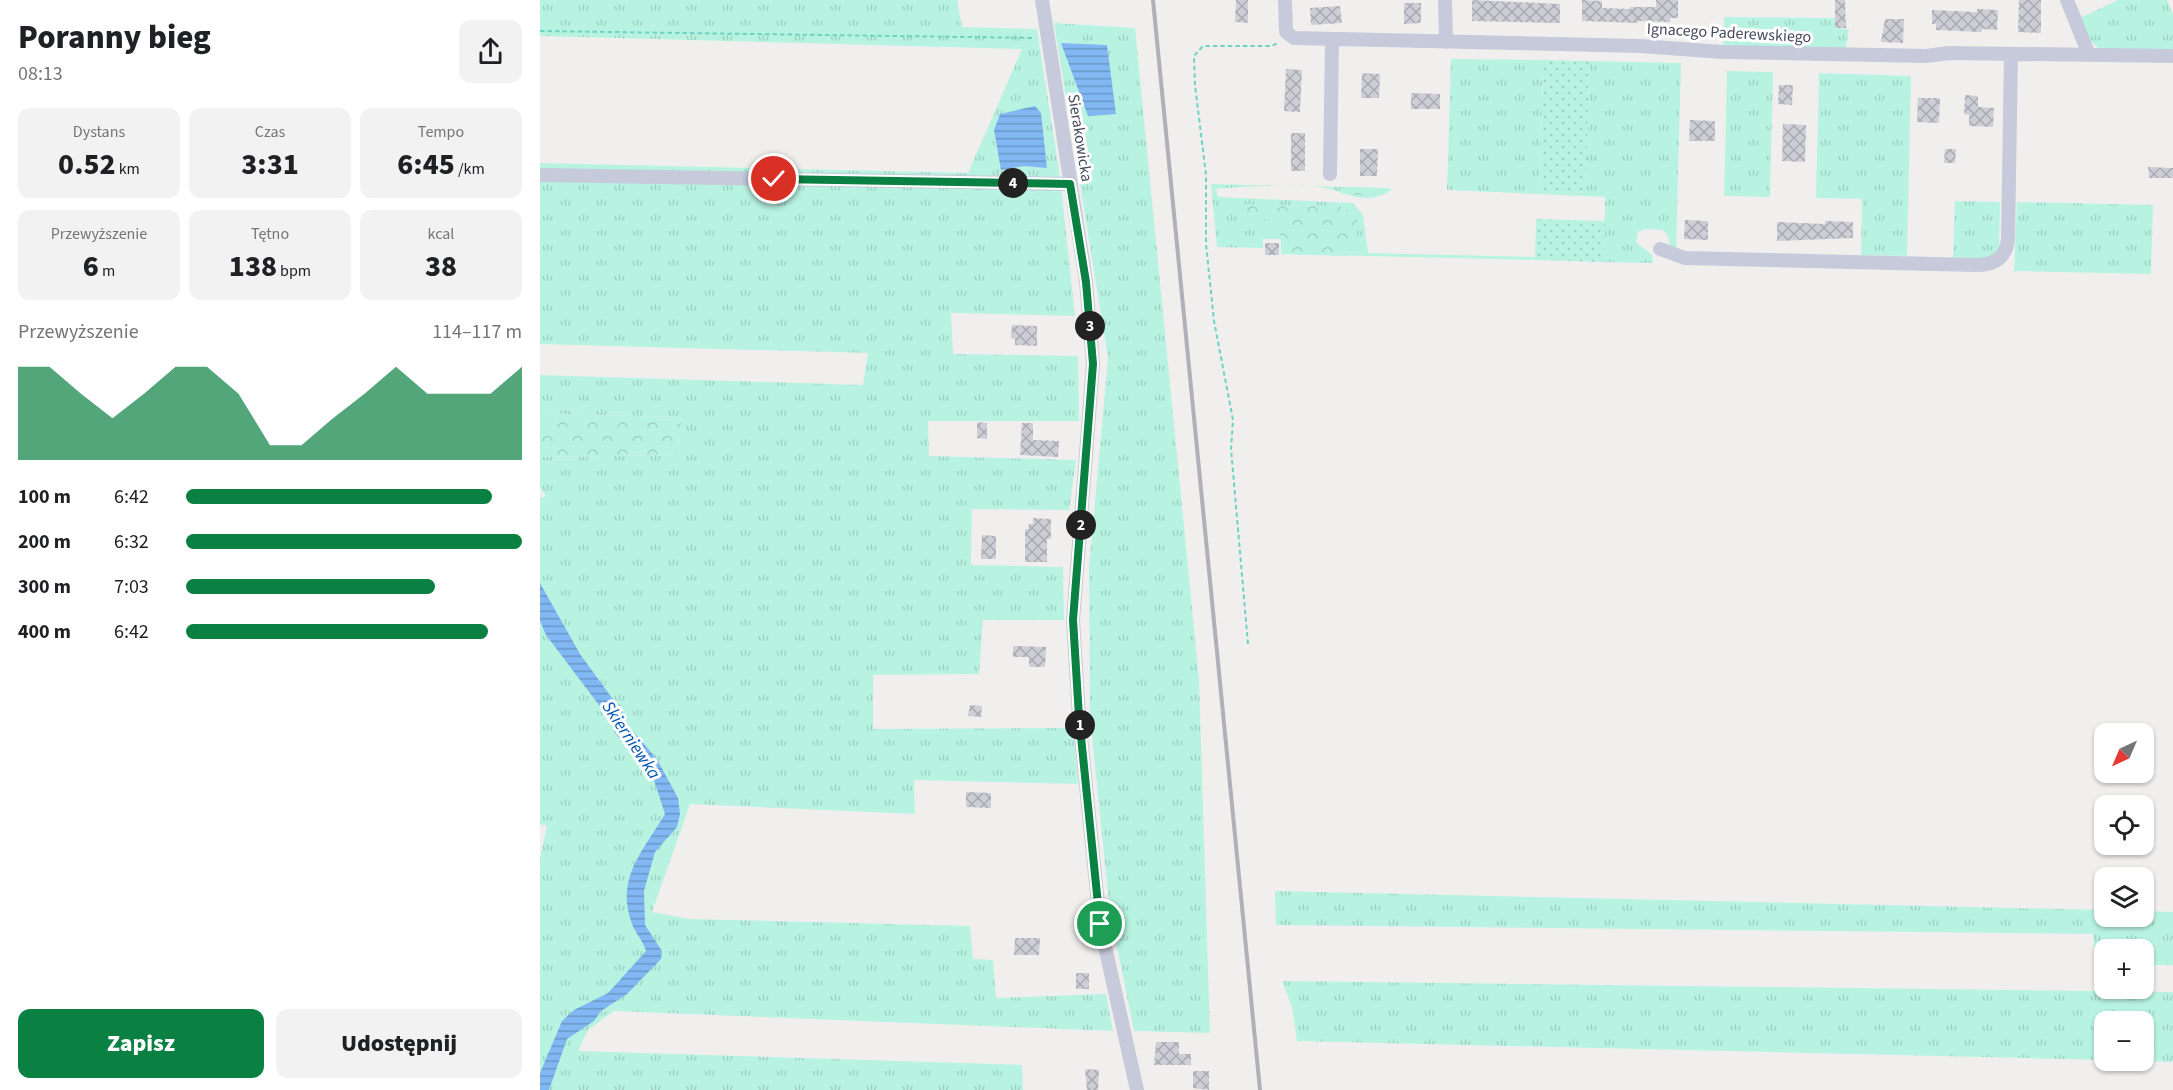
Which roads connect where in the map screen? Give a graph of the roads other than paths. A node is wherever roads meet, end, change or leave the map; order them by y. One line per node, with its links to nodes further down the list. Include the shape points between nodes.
1 (1042, 0): 12 (street, Sierakowicka)
2 (1285, 0): 5 (street, Ignacego Paderewskiego, via 1286,32 1294,38)
3 (1445, 0): 6 (street)
4 (2067, 0): 8 (street)
5 (1332, 40): 6 (street, Ignacego Paderewskiego); 10 (street)
6 (1446, 42): 7 (street, Ignacego Paderewskiego, via 1904,56)
7 (2011, 54): 8 (street, Ignacego Paderewskiego); 13 (street, via 2008,239 2003,254 1994,263 1976,266 1685,258)
8 (2089, 55): 9 (street, Ignacego Paderewskiego)
9 (2173, 56)
10 (1330, 174)
11 (540, 175): 12 (street)
12 (1070, 184): 14 (street, Sierakowicka, via 1086,282 1093,364 1073,620 1078,706 1100,924)
13 (1660, 249)
14 (1137, 1090)

